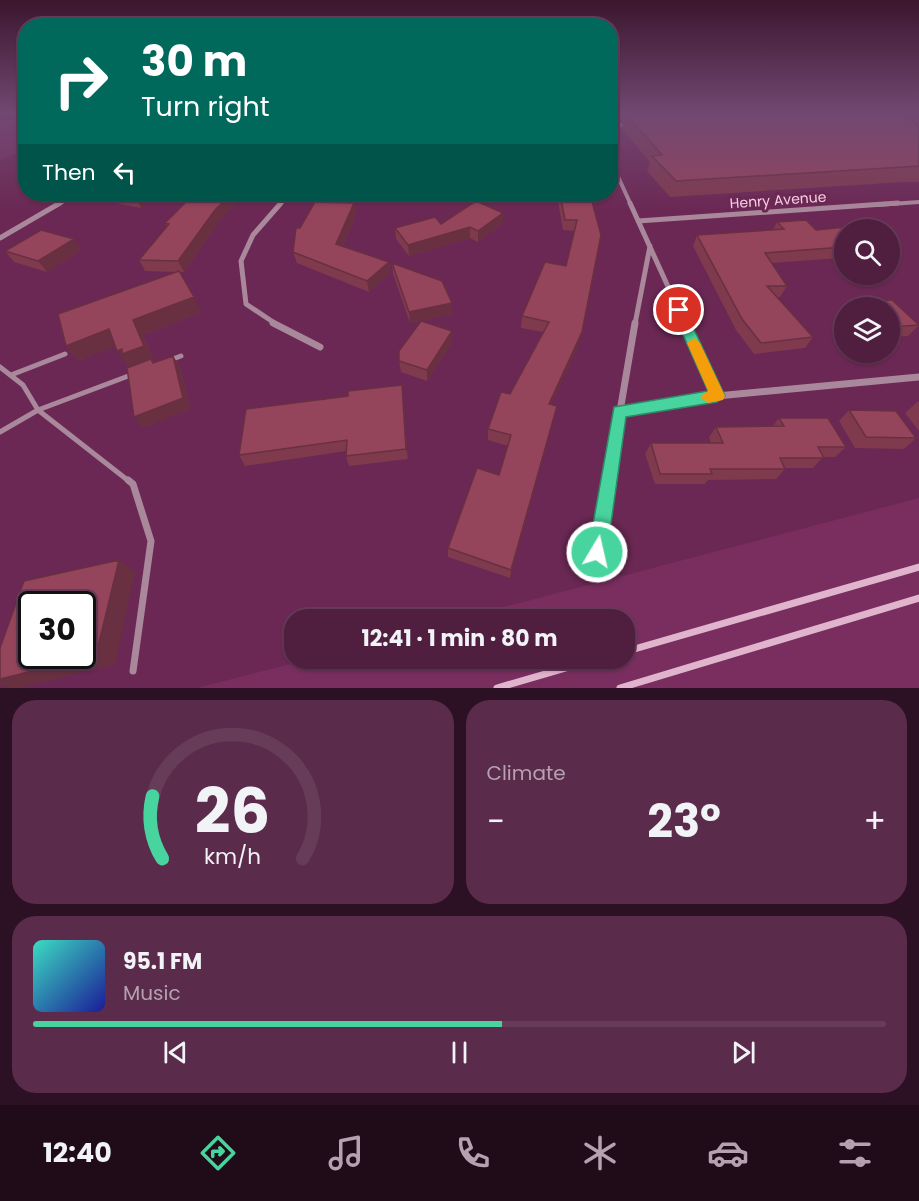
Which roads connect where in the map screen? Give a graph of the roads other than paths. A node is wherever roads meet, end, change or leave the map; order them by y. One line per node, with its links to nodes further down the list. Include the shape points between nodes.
1 (618, 177): 5 (street)
2 (64, 201): 6 (street)
3 (283, 201): 8 (street, via 253,235 241,261 246,303 273,323)
4 (919, 202): 5 (street, Henry Avenue)
5 (638, 221): 7 (street)
6 (0, 238)
7 (650, 246): 16 (street); 18 (street)
8 (320, 347)
9 (65, 354): 14 (lane)
10 (181, 356): 11 (lane)
11 (159, 364)
12 (0, 367): 14 (lane)
13 (137, 373): 17 (lane)
14 (11, 375): 17 (lane, via 23,385)
15 (919, 377): 16 (street)
16 (717, 396): 18 (street)
17 (38, 411): 19 (lane); 21 (lane, via 133,484 151,541)
18 (619, 412): 20 (street)
19 (0, 432)
20 (594, 576)
21 (133, 672)

